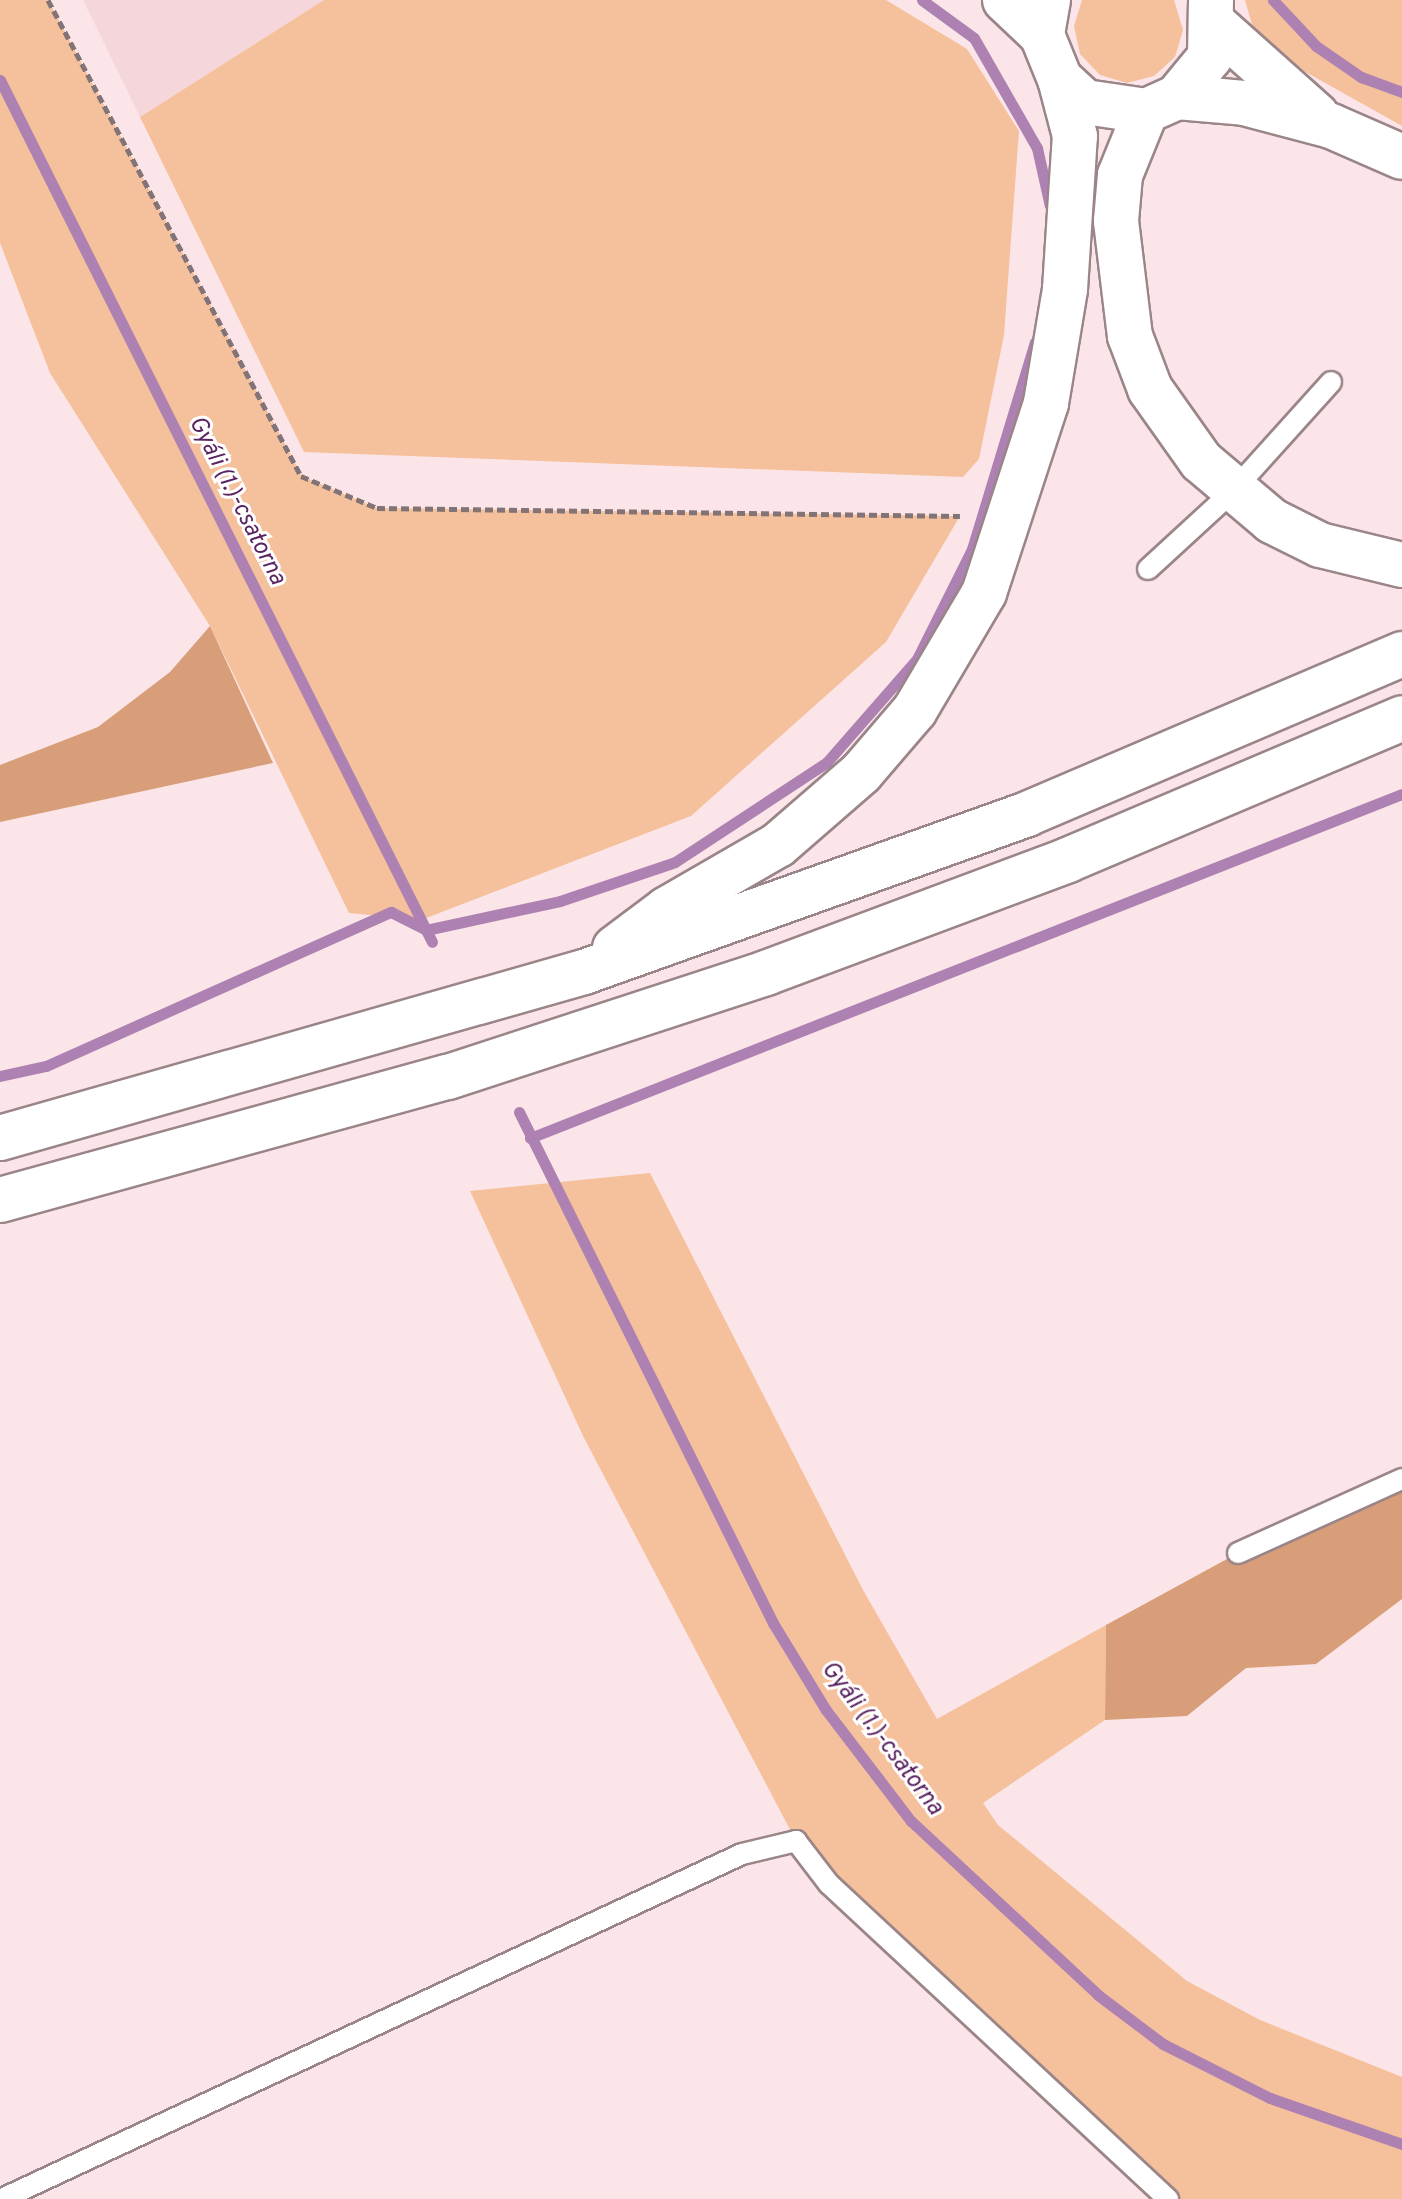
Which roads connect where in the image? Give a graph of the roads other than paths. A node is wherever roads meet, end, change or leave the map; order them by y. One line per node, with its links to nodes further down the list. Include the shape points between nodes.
1 (1005, 0): 3 (main road)
2 (1212, 12): 5 (main road, via 1210,57); 6 (main road)
3 (1045, 18): 4 (main road)
4 (1060, 79): 5 (main road, via 1085,102); 14 (main road, via 1075,136 1065,289 1025,484 978,606 915,710 861,773 778,845 667,909)
5 (1162, 104): 6 (main road, via 1244,103); 9 (main road, via 1120,175 1116,221 1130,336 1150,389 1176,429)
6 (1331, 126): 7 (main road)
7 (1402, 157)
8 (1331, 382): 9 (lane)
9 (1232, 492): 10 (main road, via 1320,545); 11 (lane)
10 (1402, 565)
11 (1148, 569)
12 (1402, 654): 14 (main road, via 1027,814)
13 (1402, 718): 16 (main road, via 1068,860 559,1041 448,1077)
14 (584, 972): 15 (main road, via 416,1024)
15 (0, 1138)
16 (0, 1200)
17 (1402, 1479): 18 (lane)
18 (1238, 1553)
19 (2, 2199): 20 (lane, via 742,1854 796,1841 829,1884)
20 (1168, 2199)

